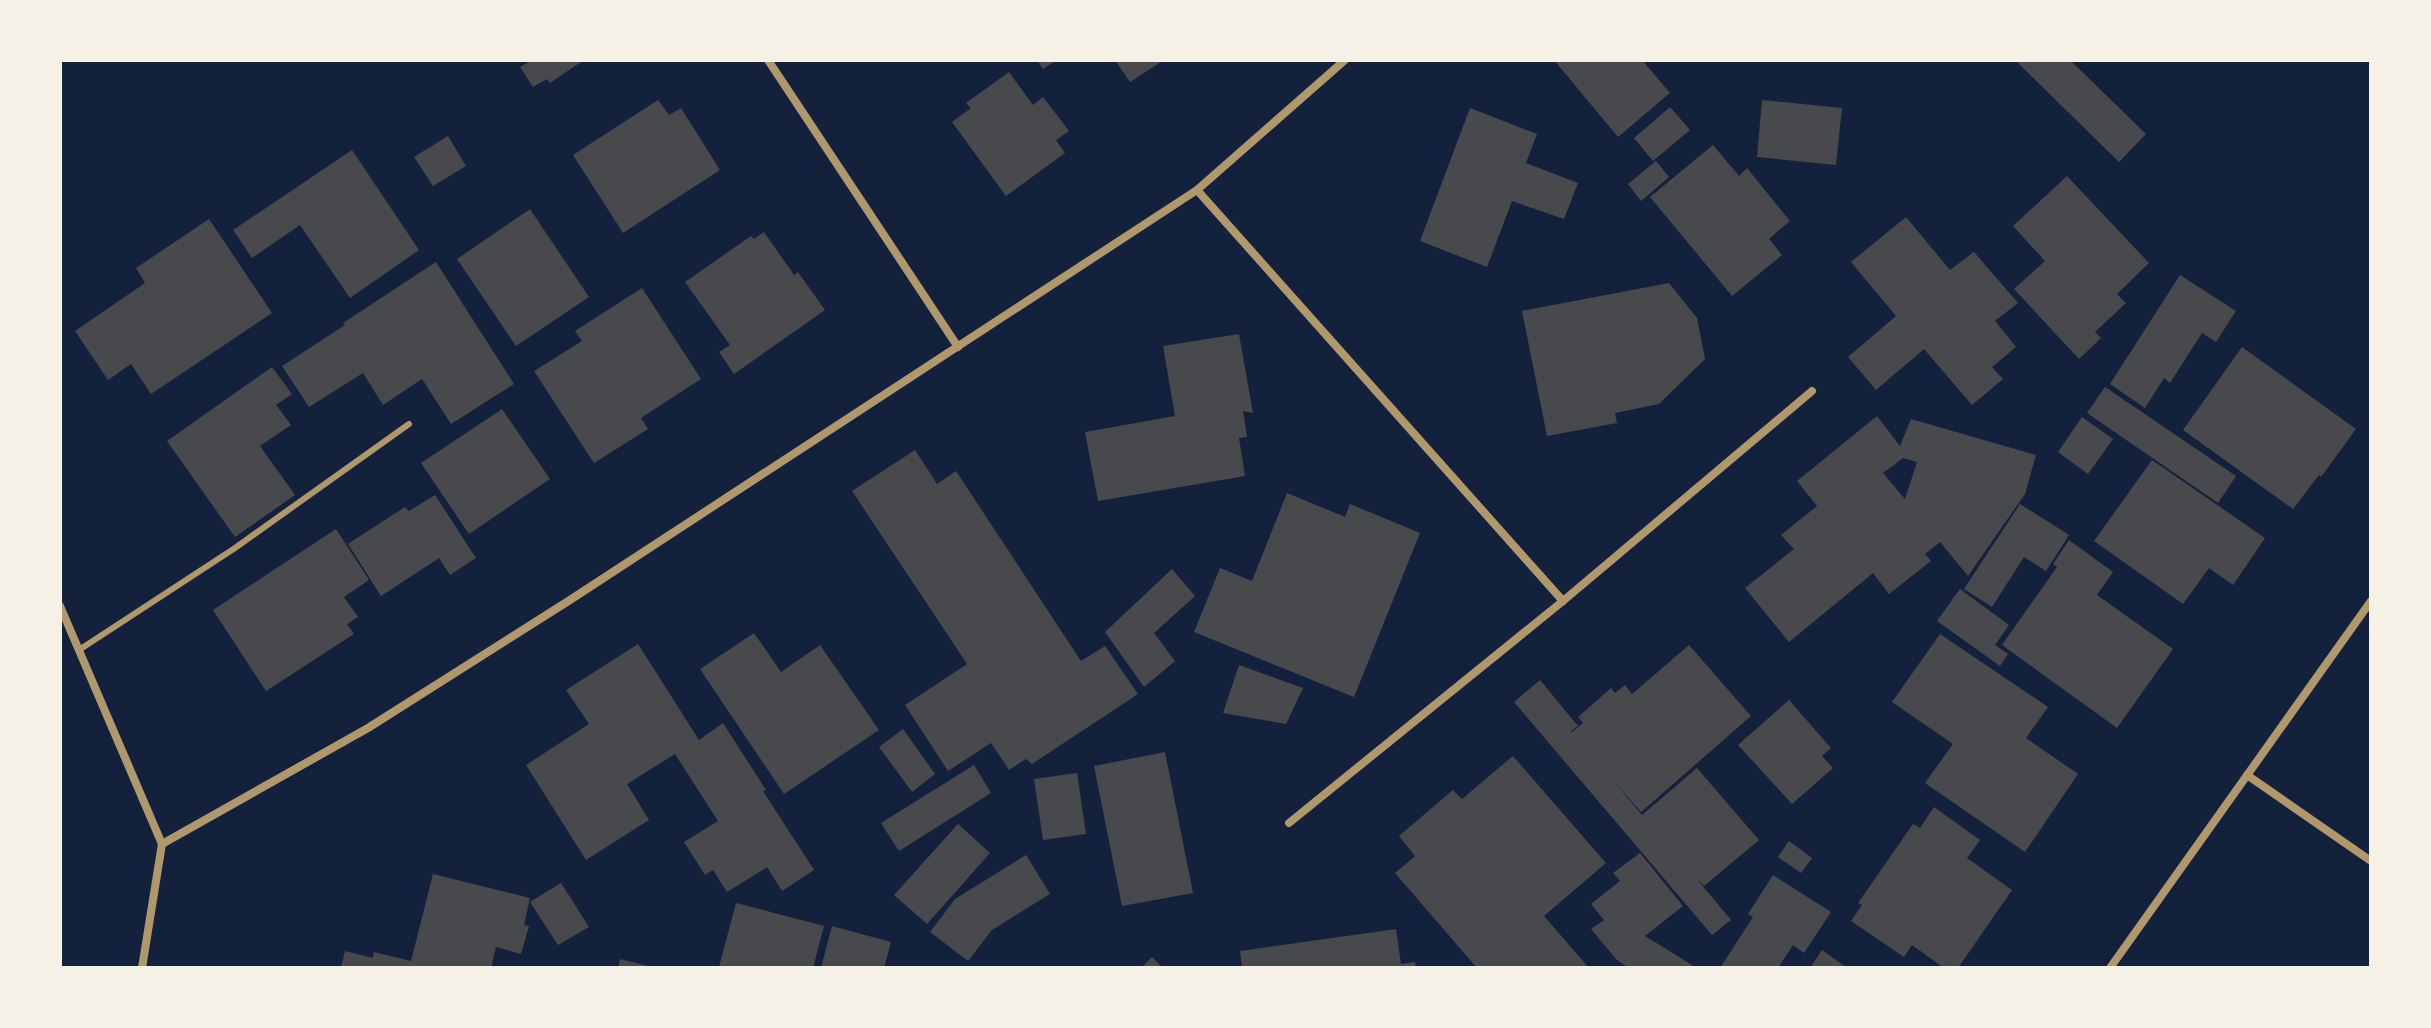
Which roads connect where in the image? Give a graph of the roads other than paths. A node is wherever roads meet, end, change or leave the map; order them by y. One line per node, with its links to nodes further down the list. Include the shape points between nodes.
1 (768, 60): 4 (street)
2 (1345, 60): 3 (street)
3 (1197, 190): 4 (street); 7 (street)
4 (958, 347): 14 (street, via 368,728)
5 (1812, 391): 7 (street)
6 (409, 424): 11 (lane)
7 (1563, 601): 13 (street)
8 (2371, 601): 12 (street)
9 (60, 606): 10 (street)
10 (63, 620): 11 (street)
11 (79, 650): 14 (street)
12 (2247, 775): 15 (street); 17 (street)
13 (1289, 823)
14 (162, 844): 16 (street)
15 (2371, 861)
16 (142, 968)
17 (2110, 968)

